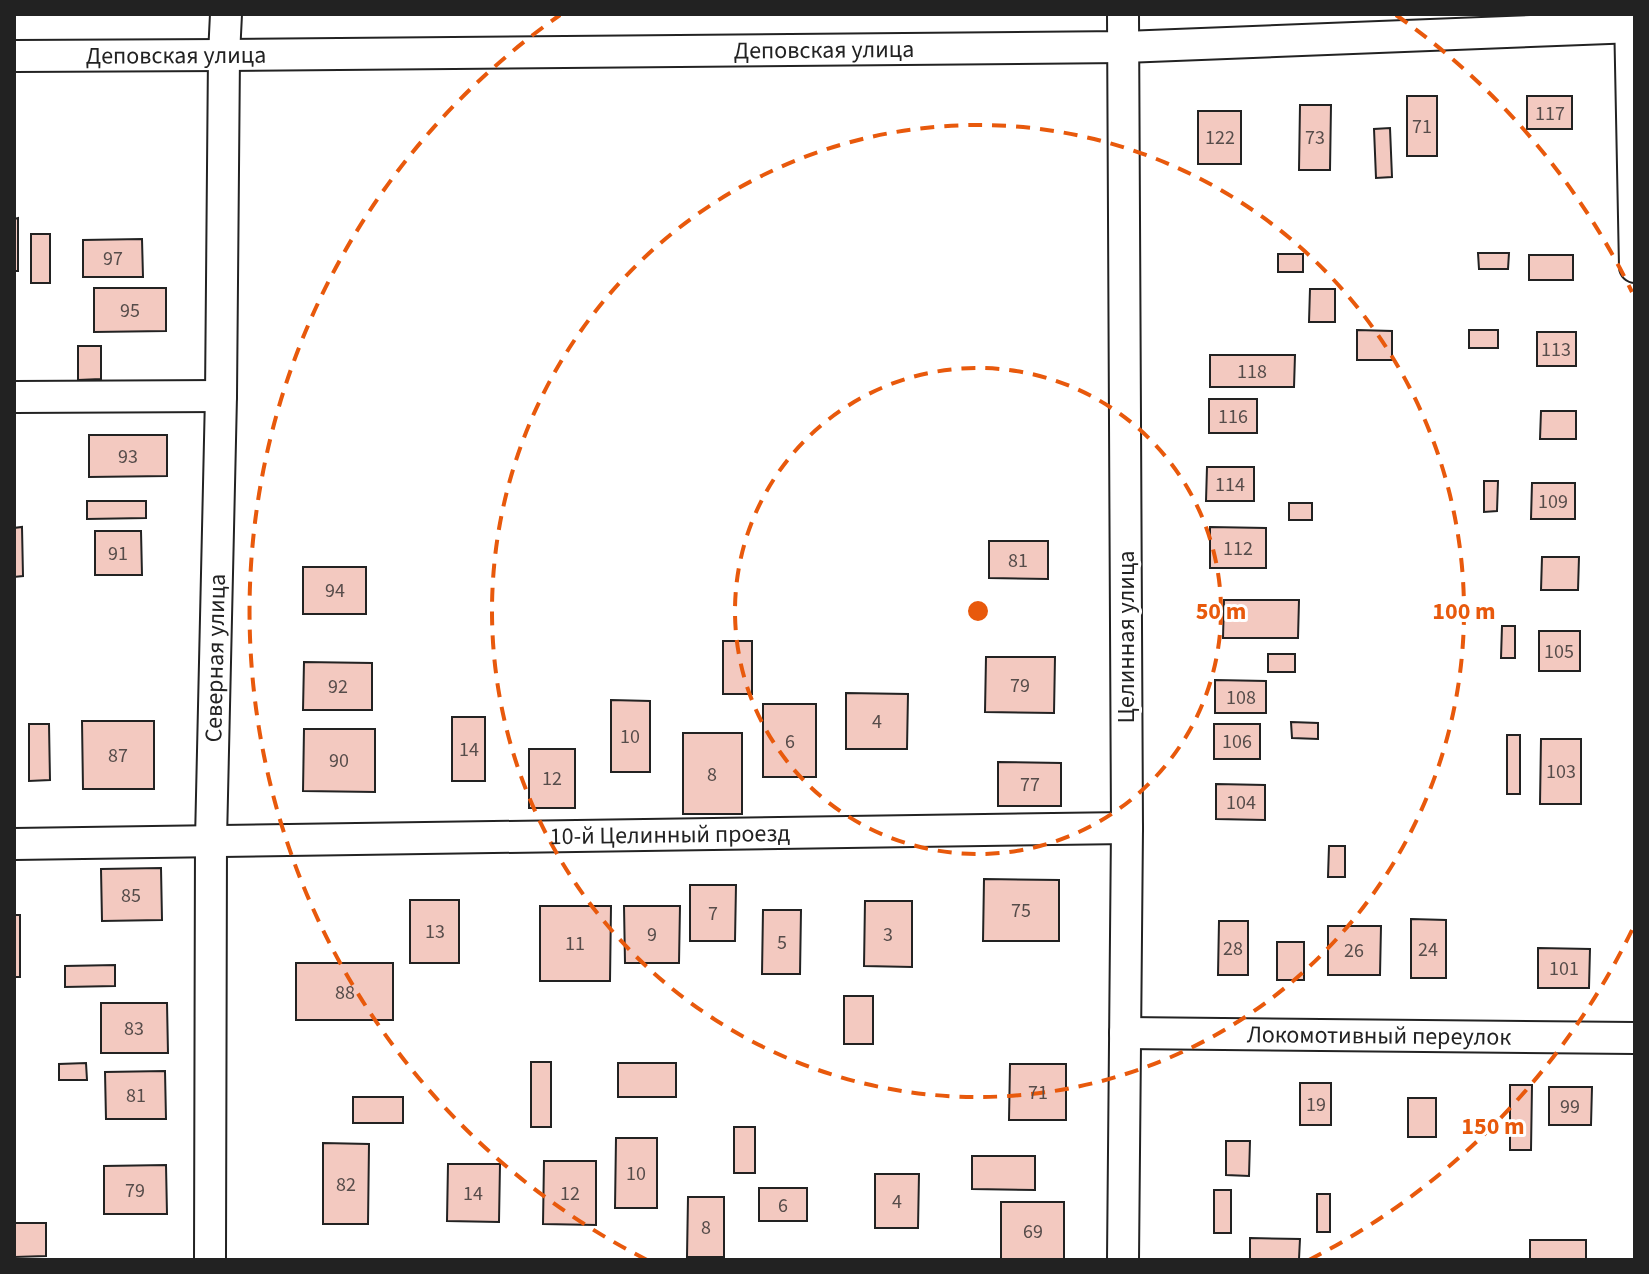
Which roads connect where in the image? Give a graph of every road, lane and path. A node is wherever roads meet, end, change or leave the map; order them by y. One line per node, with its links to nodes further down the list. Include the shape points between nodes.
1 (226, 14): 5 (street, Северная улица)
2 (1123, 14): 4 (street, Целинная улица)
3 (1632, 23): 4 (street, Деповская улица); 7 (street)
4 (1124, 47): 5 (street, Деповская улица); 10 (street, Целинная улица)
5 (224, 55): 6 (street, Деповская улица); 8 (street, Северная улица)
6 (14, 56)
7 (1635, 267)
8 (221, 396): 9 (street); 11 (street, Северная улица)
9 (14, 397)
10 (1127, 828): 11 (street, 10-й Целинный проезд); 13 (street, Целинная улица)
11 (211, 840): 12 (street, 10-й Целинный проезд); 15 (street, Северная улица)
12 (14, 844)
13 (1125, 1033): 14 (street, Локомотивный переулок); 16 (street, Целинная улица)
14 (1635, 1038)
15 (210, 1260)
16 (1123, 1260)

